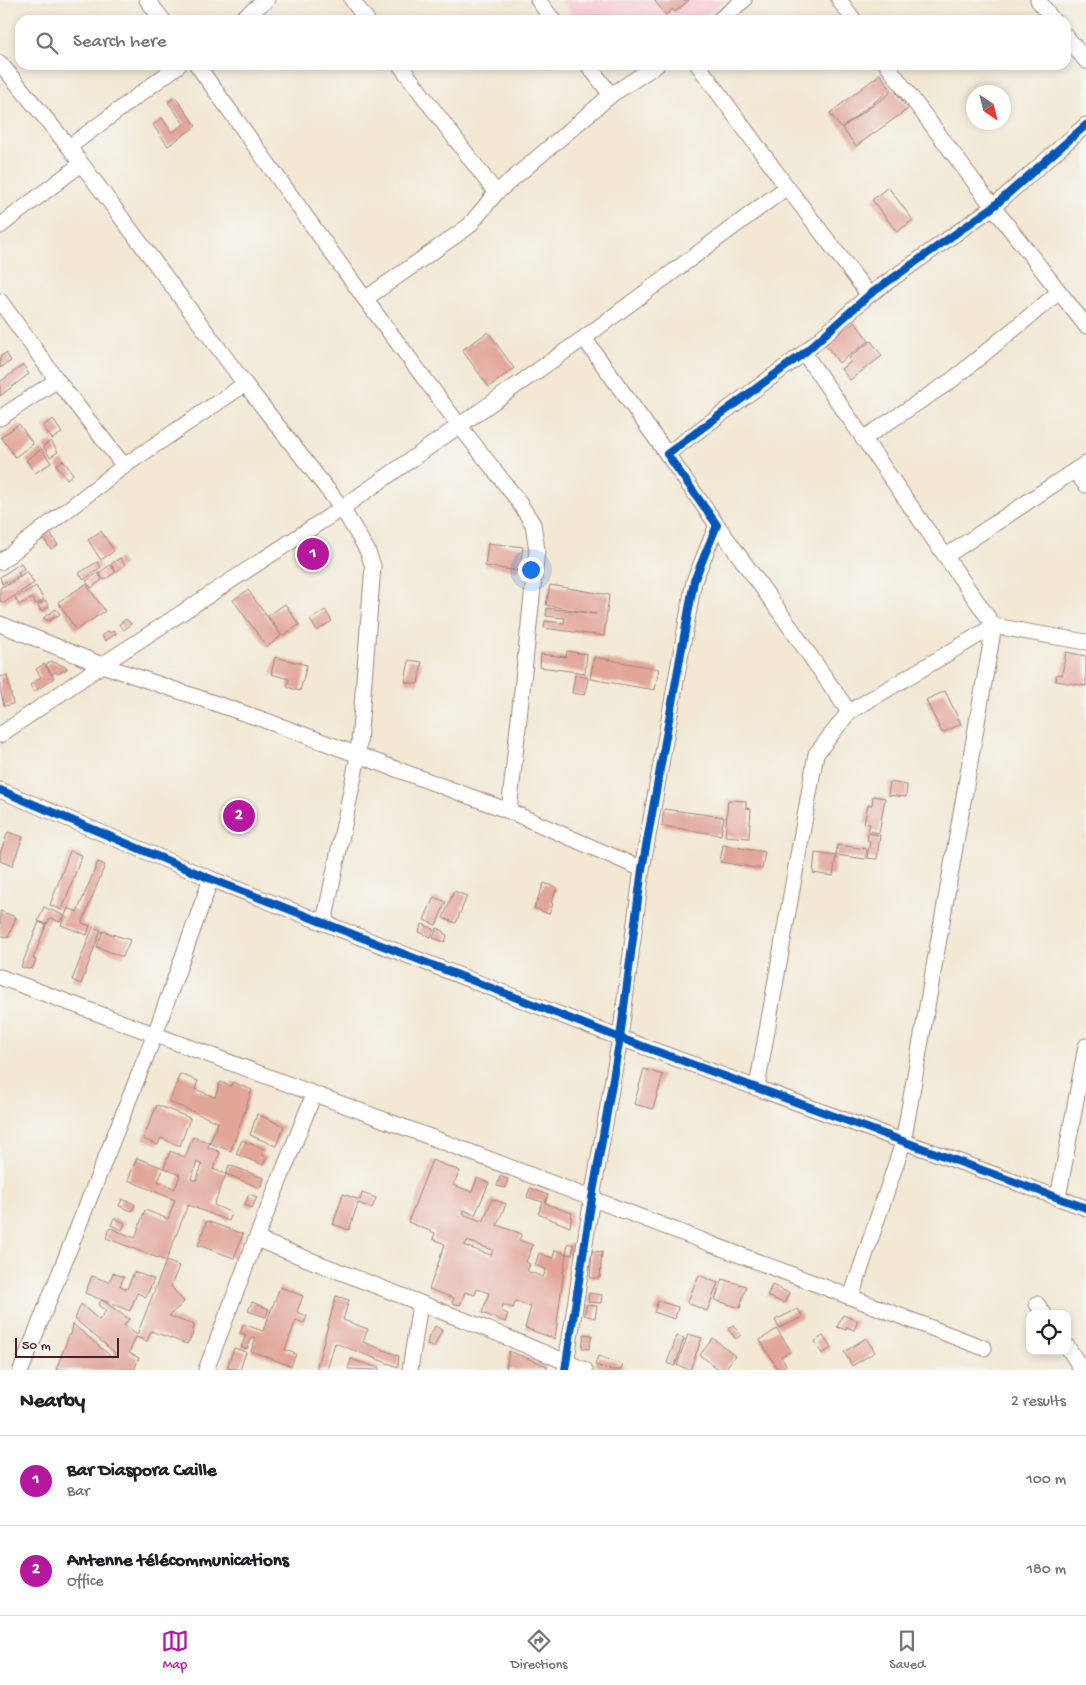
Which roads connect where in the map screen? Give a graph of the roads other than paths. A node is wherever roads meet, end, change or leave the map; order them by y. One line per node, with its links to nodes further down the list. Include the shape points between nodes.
1 (147, 0): 8 (street)
2 (267, 0): 9 (street)
3 (352, 0): 10 (street)
4 (538, 0): 11 (street)
5 (744, 0): 12 (street)
6 (839, 0): 13 (street)
7 (1038, 0): 14 (street)
8 (159, 15)
9 (247, 15)
10 (363, 15)
11 (549, 15)
12 (725, 15)
13 (850, 15)
14 (1050, 15)
15 (1071, 42): 16 (street)
16 (1086, 61)
17 (0, 63): 27 (street)
18 (173, 70): 27 (street)
19 (201, 70): 35 (street)
20 (404, 70): 30 (street)
21 (592, 70): 25 (street)
22 (648, 70): 25 (street)
23 (702, 70): 29 (street)
24 (891, 70): 31 (street)
25 (611, 95): 30 (street)
26 (1086, 125): 31 (street)
27 (70, 147): 28 (street)
28 (82, 164): 32 (street); 41 (street)
29 (787, 187): 34 (street); 38 (street)
30 (496, 193): 35 (street, via 469,226)
31 (993, 207): 33 (street); 34 (street)
32 (0, 226)
33 (1059, 292): 37 (street); 44 (street, via 952,380)
34 (869, 295): 39 (street)
35 (365, 299): 43 (street)
36 (0, 301): 40 (street)
37 (1086, 326)
38 (584, 338): 43 (street); 45 (street)
39 (804, 353): 44 (street); 45 (street)
40 (57, 380): 42 (street); 46 (street)
41 (246, 384): 46 (street); 49 (street)
42 (0, 418)
43 (459, 425): 49 (street); 61 (street, via 533,524 537,550)
44 (863, 439): 51 (street)
45 (667, 454): 50 (street)
46 (124, 466): 52 (street)
47 (1080, 467): 48 (street); 51 (street)
48 (1086, 485)
49 (342, 508): 56 (street); 59 (street, via 373,566)
50 (717, 525): 57 (street); 62 (street, via 694,580)
51 (946, 556): 54 (street)
52 (0, 562)
53 (0, 624): 56 (street)
54 (994, 626): 55 (street); 57 (street); 71 (street)
55 (1086, 642)
56 (102, 665): 58 (street); 59 (street)
57 (849, 712): 69 (street, via 816,754)
58 (0, 735)
59 (358, 756): 61 (street); 64 (street)
60 (0, 790): 63 (street)
61 (509, 810): 62 (street)
62 (642, 869): 67 (street)
63 (211, 879): 64 (street); 66 (street)
64 (324, 923): 67 (street)
65 (0, 978): 66 (street)
66 (155, 1034): 70 (street); 81 (street)
67 (620, 1038): 69 (street); 72 (street)
68 (1086, 1046): 73 (street)
69 (757, 1087): 71 (street)
70 (314, 1094): 72 (street); 75 (street)
71 (903, 1143): 73 (street); 76 (street)
72 (592, 1198): 76 (street); 80 (street)
73 (1058, 1198): 74 (street)
74 (1086, 1208)
75 (256, 1239): 77 (street); 82 (street)
76 (851, 1297): 78 (street)
77 (420, 1304): 80 (street, via 486,1329); 83 (street)
78 (984, 1348)
79 (1071, 1352): 85 (street)
80 (565, 1366): 84 (street)
81 (21, 1370)
82 (206, 1370)
83 (410, 1370)
84 (585, 1370)
85 (1082, 1370)

